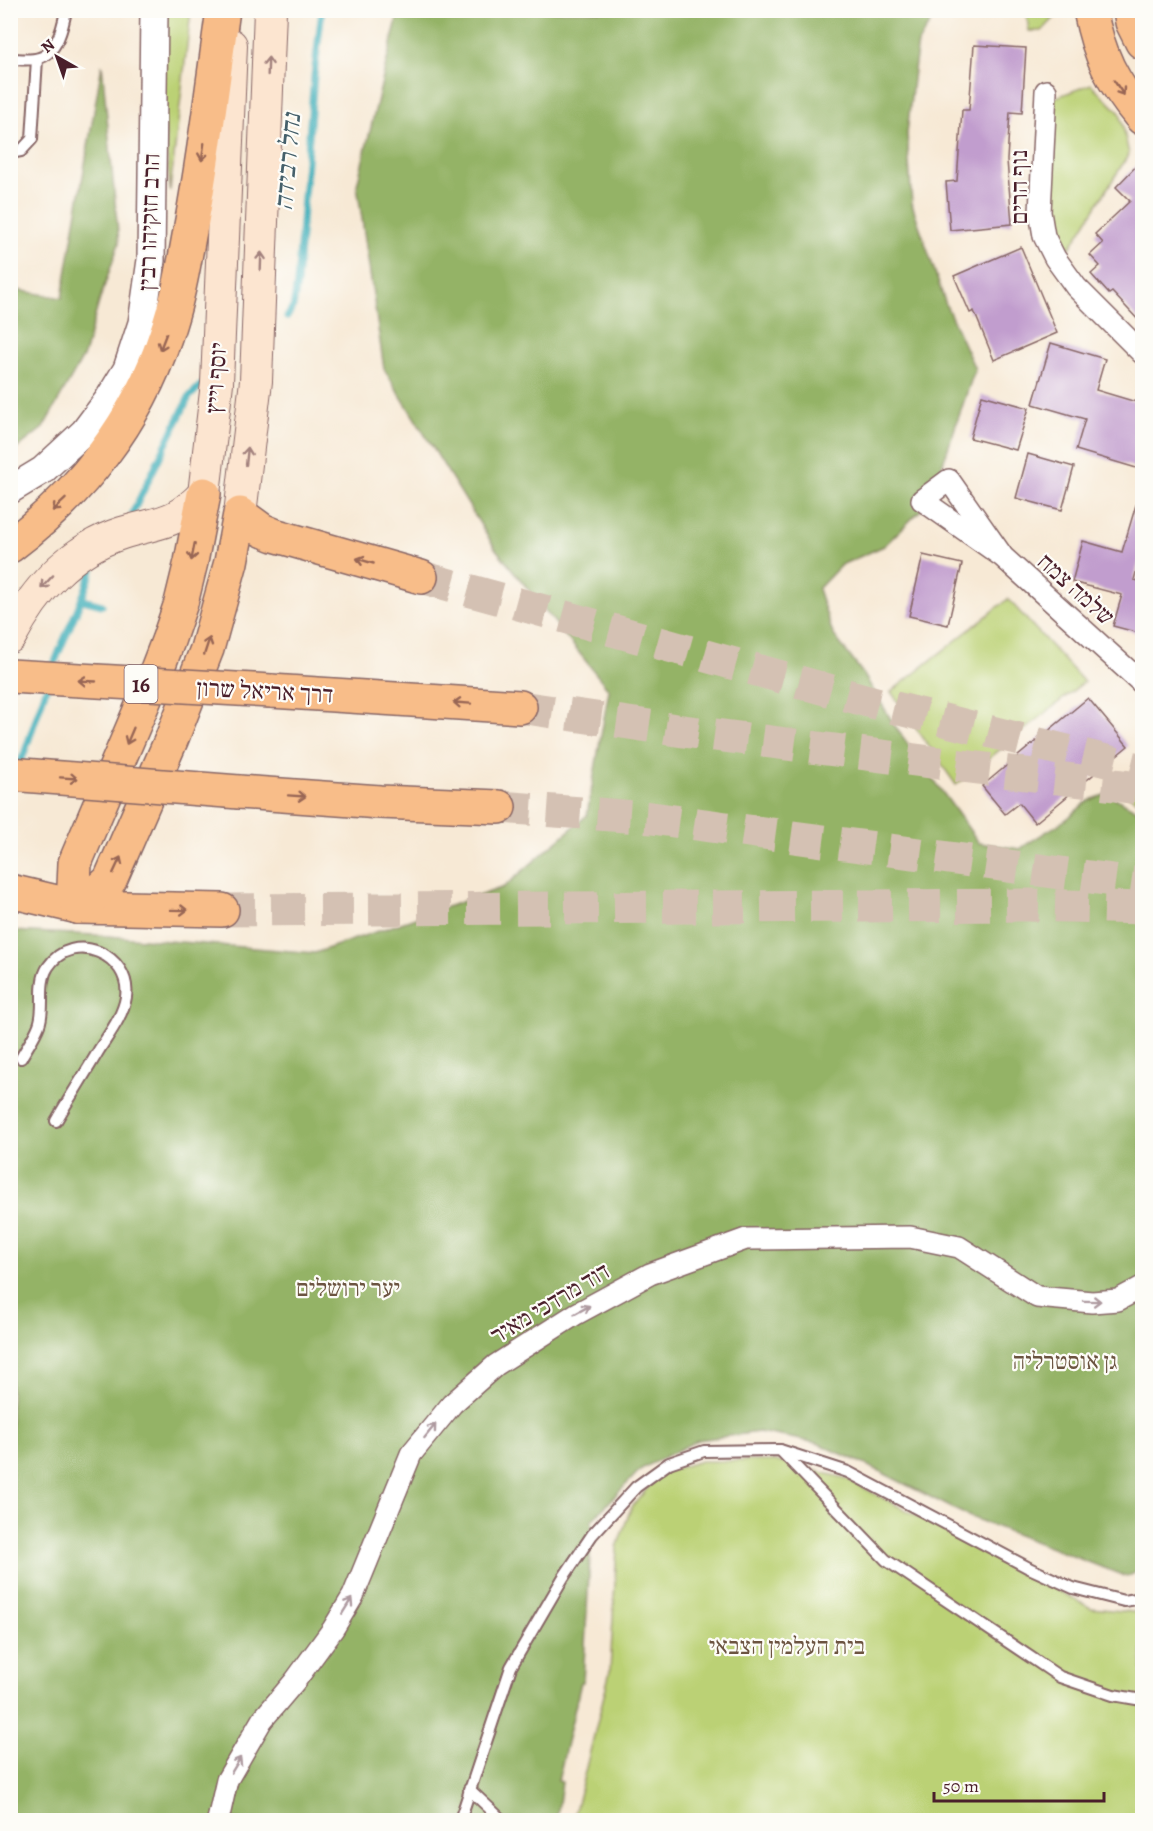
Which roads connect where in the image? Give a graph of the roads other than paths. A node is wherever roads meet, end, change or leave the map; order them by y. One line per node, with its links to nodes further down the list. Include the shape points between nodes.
1 (66, 10): 8 (lane, via 56,44 47,55)
2 (154, 10): 13 (street, הרב חזקיהו רבין, via 152,260 142,324 127,369 84,432 43,470)
3 (223, 10): 16 (main road, one-way to 16, via 196,204 178,297 165,339 147,381 112,443 66,498)
4 (232, 10): 14 (main road, יוסף וייץ, via 217,383)
5 (270, 10): 15 (main road, יוסף וייץ, one-way to 5, via 256,381)
6 (1090, 10): 10 (main road, one-way to 10, via 1111,76)
7 (10, 58): 8 (lane)
8 (37, 59): 11 (lane, via 32,139 21,152)
9 (1046, 91): 12 (street, נוף הרים, via 1040,212 1044,236 1076,287)
10 (1143, 118)
11 (10, 153)
12 (1143, 353)
13 (10, 490)
14 (204, 494): 19 (main road, one-way to 19, via 170,520 107,538 87,548 48,580); 26 (main road, one-way to 26, via 181,603 168,641 75,863)
15 (240, 514): 18 (main road, one-way to 15, via 274,535); 26 (main road, one-way to 15, via 110,880 172,738 207,650)
16 (10, 546)
17 (1003, 557): 21 (street, שלמה צמח)
18 (421, 577)
19 (10, 638)
20 (10, 676): 22 (main road, דרך אריאל שרון / 16, one-way to 20, bridge)
21 (1143, 683)
22 (520, 707)
23 (10, 774): 24 (main road, one-way to 24, bridge, via 380,802)
24 (499, 807)
25 (16, 892): 26 (main road)
26 (78, 907): 27 (main road, one-way to 27)
27 (222, 910)
28 (21, 1058): 29 (lane, via 40,1024 43,981 49,965 66,951 78,948 108,957 123,976 126,998 112,1029)
29 (56, 1120)
30 (1143, 1287): 35 (street, דוד מרדכי מאיר, one-way to 30, via 227,1780 262,1720 295,1682 353,1596 411,1454 452,1404 496,1365 576,1314 650,1274 746,1239 910,1236 958,1247 1038,1297 1118,1300)
31 (780, 1450): 32 (lane, via 848,1472 1073,1588 1124,1601); 33 (lane, via 886,1560 1060,1677 1113,1695); 34 (lane, via 704,1451 669,1463 613,1510 563,1578 511,1666)
32 (1143, 1598)
33 (1143, 1700)
34 (469, 1789): 36 (lane); 37 (lane)
35 (218, 1821)
36 (460, 1821)
37 (502, 1821)

